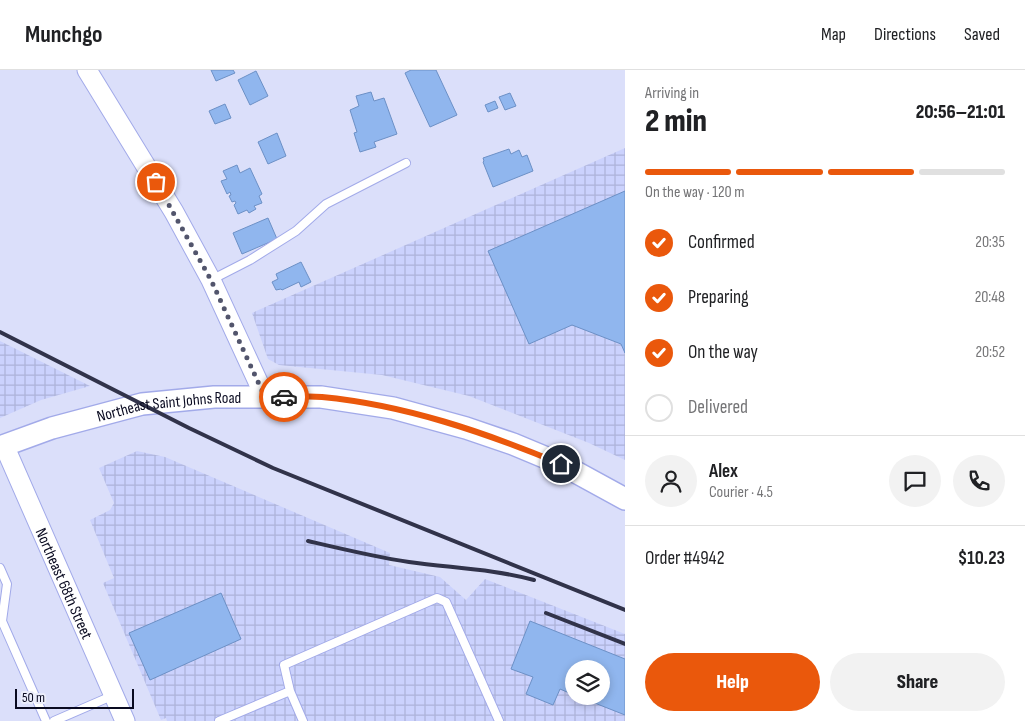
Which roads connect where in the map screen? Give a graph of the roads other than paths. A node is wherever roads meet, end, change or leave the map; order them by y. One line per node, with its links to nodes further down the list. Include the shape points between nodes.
1 (87, 70): 3 (street, via 174,212)
2 (406, 163): 3 (lane, via 326,204 296,231)
3 (211, 280): 4 (street)
4 (265, 397): 5 (main road, Northeast Saint Johns Road, via 214,397 142,404 61,425); 6 (main road, Northeast Saint Johns Road, via 321,397 394,408 466,428 561,464)
5 (2, 446): 9 (street, Northeast 68th Street)
6 (625, 499)
7 (0, 568): 10 (lane, via 7,584 2,621)
8 (290, 691): 13 (lane); 14 (lane); 15 (lane, via 284,665 437,598 446,602)
9 (114, 695): 11 (lane); 12 (street, Northeast 68th Street)
10 (46, 721)
11 (54, 721)
12 (125, 721)
13 (219, 721)
14 (302, 721)
15 (499, 721)

